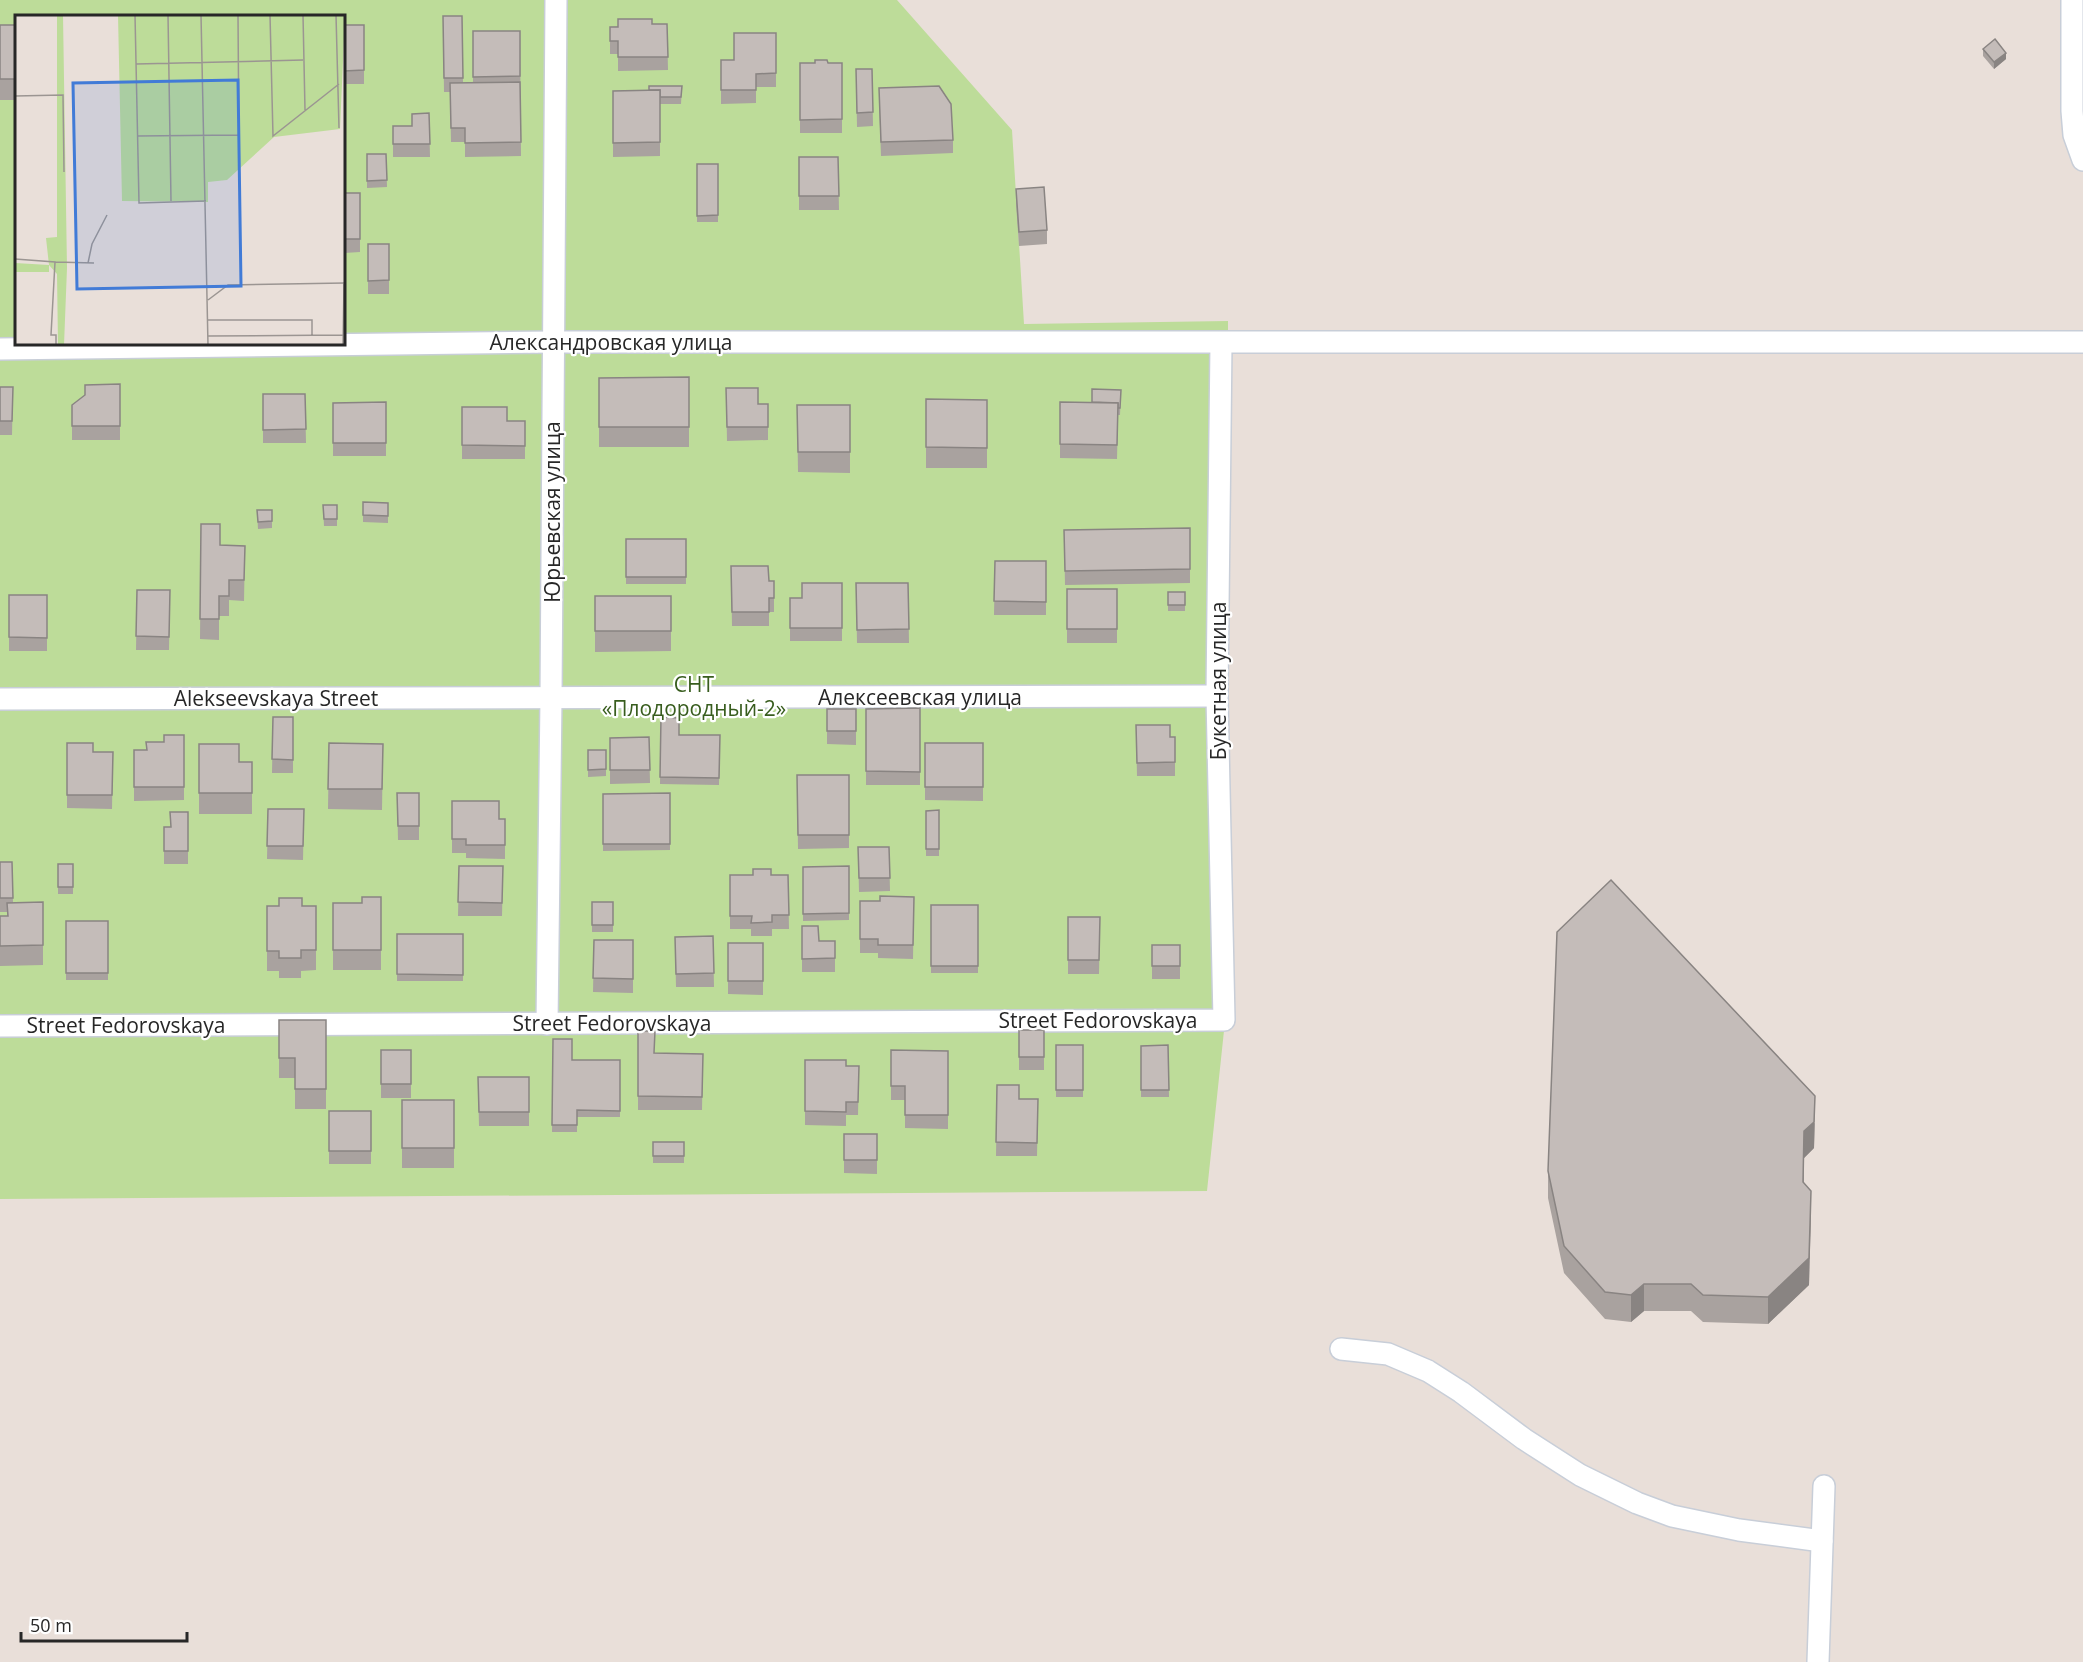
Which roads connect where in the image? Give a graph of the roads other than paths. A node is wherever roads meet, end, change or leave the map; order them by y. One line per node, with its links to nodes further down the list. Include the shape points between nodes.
1 (556, 0): 4 (street, Юрьевская улица)
2 (2072, 0): 3 (street, via 2072,111 2074,135)
3 (2083, 160)
4 (552, 342): 6 (street, Александровская улица); 8 (street, Александровская улица); 11 (street, Юрьевская улица)
5 (2083, 342): 6 (street, Александровская улица)
6 (1221, 343): 10 (street, Букетная улица)
7 (315, 345): 9 (street, Александровская улица)
8 (345, 345)
9 (0, 349)
10 (1217, 696): 11 (street, Алексеевская улица); 13 (street, Букетная улица)
11 (551, 698): 12 (street, Alekseevskaya Street); 14 (street, Юрьевская улица)
12 (0, 699)
13 (1224, 1020): 14 (street, Street Fedorovskaya)
14 (547, 1024): 15 (street, Street Fedorovskaya)
15 (0, 1026)
16 (1341, 1349): 18 (street, via 1388,1354 1428,1371 1580,1475 1637,1503 1672,1516 1728,1528)
17 (1824, 1486): 18 (street)
18 (1822, 1541): 19 (street)
19 (1818, 1662)

